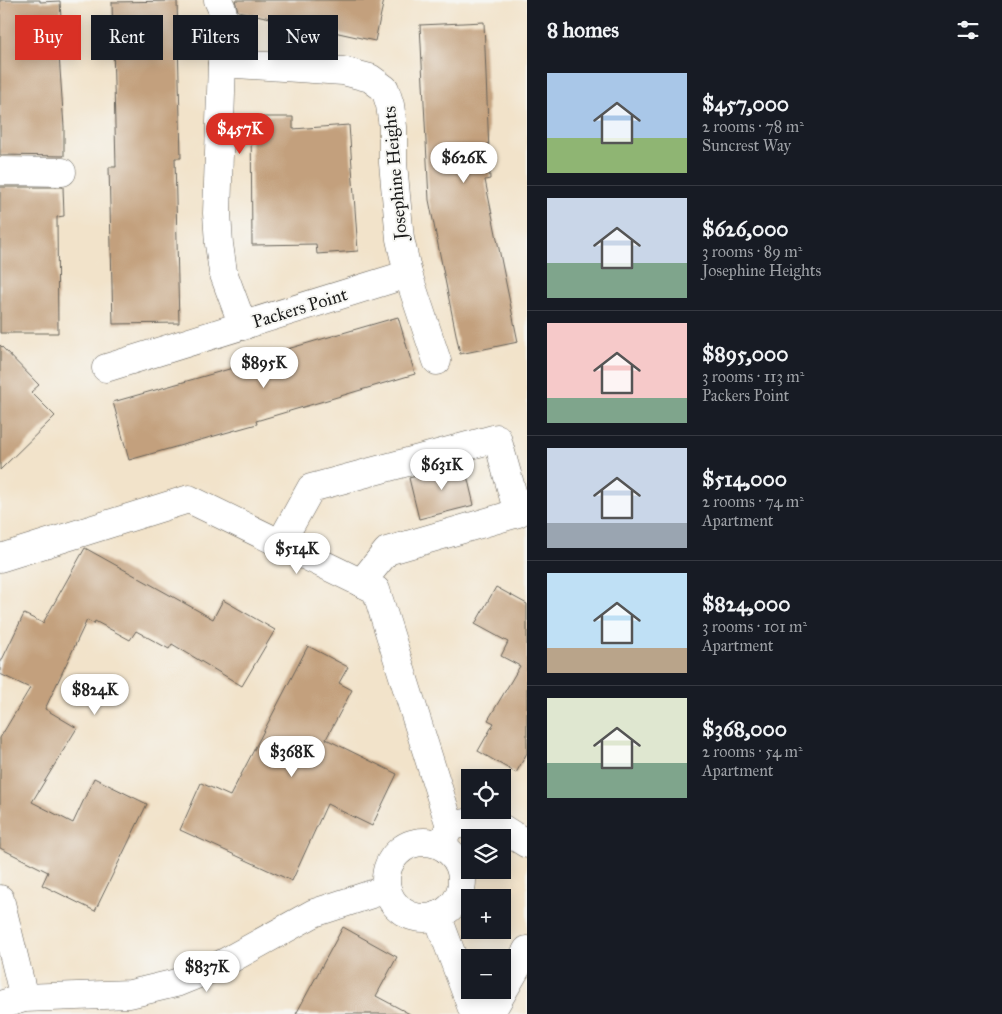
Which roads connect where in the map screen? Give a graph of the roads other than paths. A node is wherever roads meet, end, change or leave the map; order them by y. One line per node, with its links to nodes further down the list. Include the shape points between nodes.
1 (218, 0): 2 (street, via 226,36)
2 (222, 64): 5 (street, Josephine Heights, via 343,71 370,78 385,89 393,127 400,239); 6 (street, via 217,213 219,244 223,272)
3 (0, 171): 4 (street)
4 (62, 172)
5 (408, 274): 6 (street, Packers Point); 7 (street, Josephine Heights)
6 (243, 326): 8 (street, Packers Point)
7 (437, 361)
8 (106, 368)
9 (280, 544): 10 (street, via 189,499); 11 (street); 11 (street, via 311,488 497,438 518,512 387,551)
10 (0, 558)
11 (361, 583): 12 (street, via 376,590)
12 (446, 836): 13 (street, via 487,819); 14 (street, via 435,842 410,843 400,850 386,871); 16 (street, via 447,848 461,869 462,882 460,894 453,905)
13 (527, 844)
14 (387, 889): 16 (street, via 396,906 406,914 418,918); 18 (street, via 314,913 218,966 176,983 130,994)
15 (0, 899): 18 (street)
16 (437, 916): 19 (street)
17 (527, 950): 20 (street)
18 (12, 1002)
19 (474, 1014)
20 (490, 1014)

